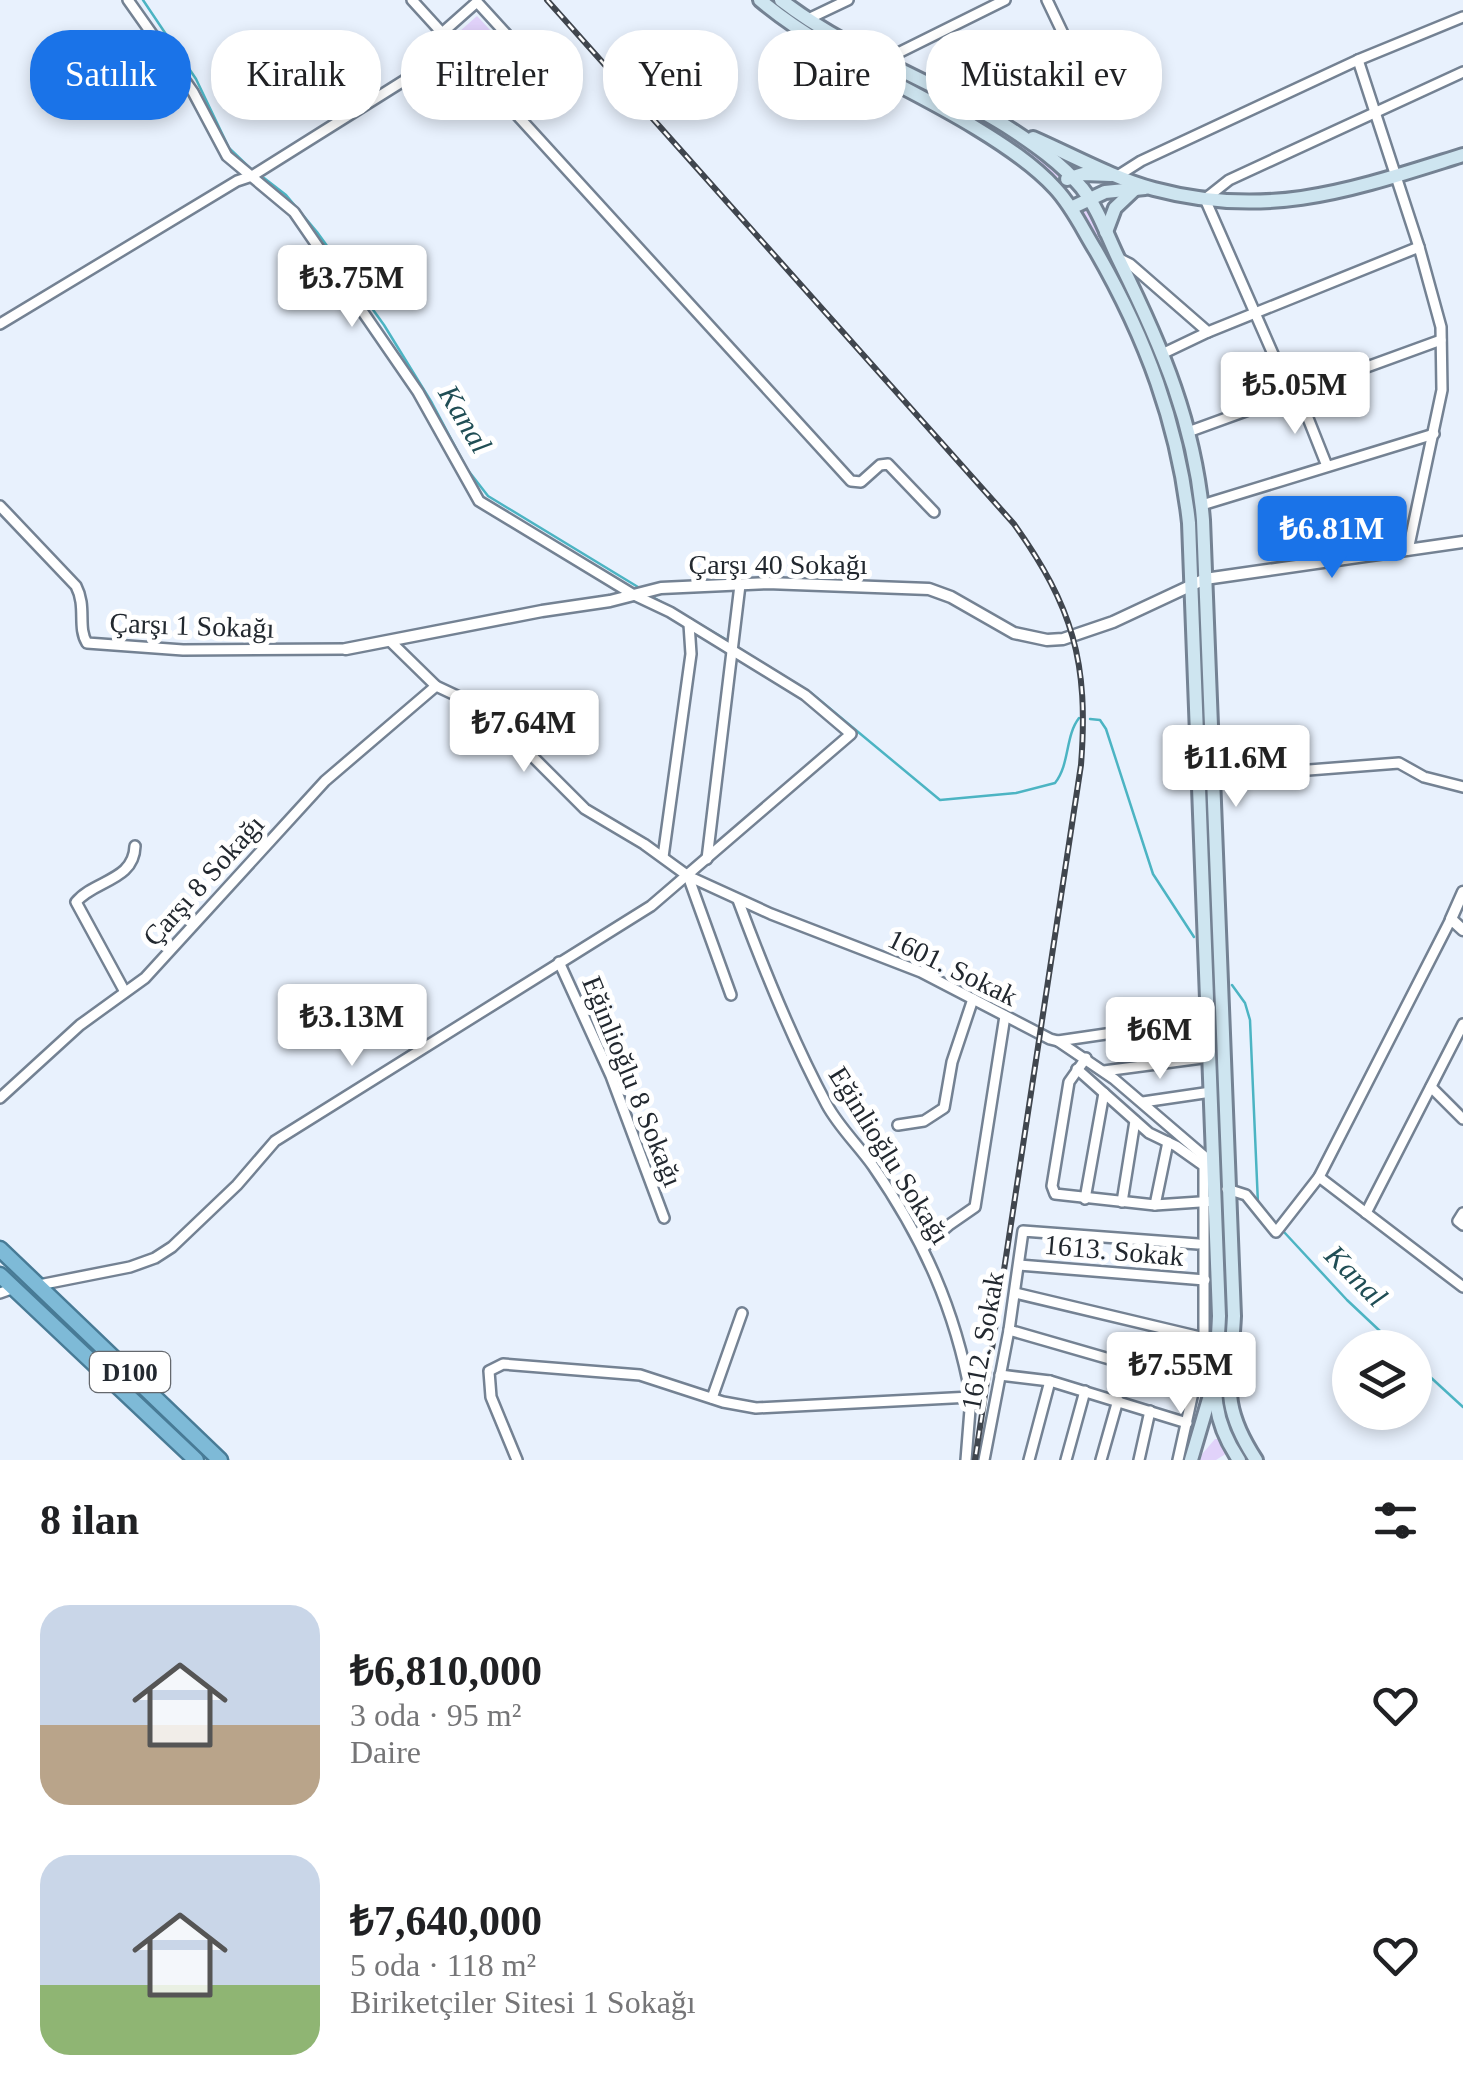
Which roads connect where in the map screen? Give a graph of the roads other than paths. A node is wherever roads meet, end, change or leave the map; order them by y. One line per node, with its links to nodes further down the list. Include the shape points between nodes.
1 (128, 0): 26 (street, via 193,92 227,156)
2 (412, 0): 11 (street)
3 (760, 0): 29 (main road, via 827,46 975,127)
4 (781, 0): 10 (main road)
5 (848, 0): 10 (street)
6 (1005, 0): 16 (street)
7 (1047, 0): 15 (street)
8 (477, 1): 12 (street); 13 (street)
9 (1463, 17): 17 (street)
10 (808, 19): 14 (main road)
11 (439, 30)
12 (445, 30)
13 (503, 30)
14 (827, 30)
15 (1061, 30)
16 (906, 49)
17 (1358, 60): 20 (street); 25 (street)
18 (1463, 72): 20 (street)
19 (401, 83): 26 (street)
20 (1376, 110): 28 (street); 33 (street, via 1229,180)
21 (521, 120): 49 (street, via 851,481 861,482 888,464)
22 (996, 120): 23 (main road)
23 (1006, 126): 25 (main road); 27 (main road)
24 (1463, 155): 28 (main road)
25 (1119, 175): 27 (main road); 31 (main road)
26 (252, 176): 39 (street); 54 (street, via 294,212 418,392 479,501)
27 (1071, 176): 29 (main road); 32 (main road)
28 (1396, 176): 33 (main road, via 1300,200); 36 (street)
29 (1055, 188): 34 (main road)
30 (1136, 188): 31 (main road); 32 (main road); 35 (main road, via 1115,208)
31 (1152, 188): 33 (main road)
32 (1089, 198): 34 (main road); 35 (main road)
33 (1205, 199): 38 (street)
34 (1071, 208): 52 (main road, via 1138,330 1168,408)
35 (1106, 232): 37 (main road)
36 (1420, 247): 38 (street); 41 (street)
37 (1118, 258): 40 (street); 42 (main road)
38 (1257, 312): 40 (street); 43 (street)
39 (0, 324)
40 (1208, 332): 42 (street)
41 (1441, 340): 43 (street); 45 (street)
42 (1164, 354): 44 (main road)
43 (1294, 394): 44 (street); 46 (street)
44 (1188, 432): 47 (main road)
45 (1434, 434): 46 (street); 51 (street)
46 (1328, 466): 47 (street)
47 (1202, 505): 52 (main road)
48 (0, 506): 57 (street, Çarşı 1 Sokağı, via 76,586 84,601 87,643)
49 (934, 512)
50 (1463, 542): 51 (street, Çarşı 40 Sokağı)
51 (1408, 550): 52 (street, Çarşı 40 Sokağı)
52 (1198, 582): 53 (street, Çarşı 40 Sokağı, via 1098,628 1047,640 1014,633 929,590); 60 (main road)
53 (740, 585): 54 (street, Çarşı 40 Sokağı); 58 (street)
54 (634, 594): 55 (street); 56 (street, Çarşı 40 Sokağı)
55 (689, 624): 58 (street); 63 (street, via 691,654)
56 (391, 642): 57 (street, Çarşı 40 Sokağı); 59 (street, 1601. Sokak)
57 (346, 649)
58 (731, 650): 64 (street); 64 (street, via 815,702 851,734)
59 (436, 686): 63 (street, 1601. Sokak, via 485,709 580,804); 71 (street, Çarşı 8 Sokağı, via 325,781 172,950)
60 (1206, 778): 61 (street, via 1399,763); 75 (main road); 95 (main road)
61 (1463, 787)
62 (135, 846): 71 (street, via 128,870 76,902)
63 (662, 857): 65 (street, 1601. Sokak)
64 (707, 859): 65 (street)
65 (688, 876): 67 (street, 1601. Sokak); 70 (street); 72 (street)
66 (1463, 892): 68 (street)
67 (738, 900): 73 (street, 1601. Sokak, via 899,962); 104 (street, Eğinlioğlu Sokağı, via 827,1105)
68 (1450, 920): 69 (street); 94 (street)
69 (1463, 930)
70 (559, 962): 101 (street, Eğinlioğlu 8 Sokağı); 109 (street, via 274,1142 164,1253 130,1267)
71 (125, 992): 87 (street, Çarşı 8 Sokağı)
72 (730, 995)
73 (973, 999): 74 (street, 1601. Sokak); 91 (street, via 944,1108 924,1121)
74 (1005, 1016): 77 (street, 1601. Sokak); 104 (street, via 977,1203)
75 (1208, 1019): 77 (street); 80 (main road)
76 (1463, 1024): 78 (street)
77 (1058, 1041): 81 (street, 1601. Sokak)
78 (1453, 1045): 79 (street); 84 (street)
79 (1463, 1054)
80 (1210, 1057): 83 (street); 85 (main road)
81 (1086, 1058): 82 (street); 83 (street, 1601. Sokak)
82 (1077, 1069): 86 (street); 96 (street, via 1068,1082 1052,1186 1057,1196)
83 (1104, 1071): 88 (street, 1601. Sokak)
84 (1432, 1086): 89 (street); 100 (street)
85 (1211, 1092): 88 (street); 93 (main road)
86 (1104, 1094): 90 (street); 96 (street)
87 (0, 1098)
88 (1143, 1102): 93 (street, 1601. Sokak)
89 (1463, 1119)
90 (1135, 1121): 92 (street); 97 (street)
91 (898, 1125)
92 (1168, 1142): 93 (street); 98 (street)
93 (1209, 1167): 95 (main road)
94 (1319, 1177): 95 (street, via 1276,1232 1246,1195); 100 (street)
95 (1216, 1195): 98 (street); 108 (street); 119 (main road, via 1220,1316); 126 (main road, via 1234,1316 1228,1388)
96 (1085, 1200): 97 (street)
97 (1122, 1202): 98 (street)
98 (1155, 1205)
99 (1463, 1212): 102 (street)
100 (1366, 1213): 110 (street)
101 (664, 1218)
102 (1463, 1225)
103 (1198, 1244): 106 (street, 1612. Sokak, via 1023,1231)
104 (924, 1247): 122 (street, Eğinlioğlu Sokağı)
105 (0, 1249): 109 (highway, D100)
106 (1019, 1264): 108 (street, 1613. Sokak); 112 (street, 1612. Sokak)
107 (0, 1275): 111 (highway, D100)
108 (1205, 1280): 115 (street)
109 (39, 1285): 131 (highway, D100)
110 (1463, 1287)
111 (10, 1290): 130 (highway, D100)
112 (1015, 1293): 114 (street, 1612. Sokak); 115 (street)
113 (742, 1314): 121 (street)
114 (1009, 1330): 116 (street, 1612. Sokak); 118 (street)
115 (1204, 1338): 118 (street)
116 (1000, 1376): 117 (street); 134 (street, 1612. Sokak)
117 (1050, 1381): 120 (street); 135 (street)
118 (1196, 1384): 125 (street)
119 (1213, 1385): 127 (main road); 129 (main road)
120 (1085, 1391): 123 (street); 136 (street)
121 (712, 1398): 122 (street, via 797,1408); 132 (street, via 640,1375 497,1365 488,1386)
122 (971, 1398): 133 (street, Eğinlioğlu Sokağı)
123 (1118, 1400): 124 (street); 137 (street)
124 (1150, 1410): 125 (street); 138 (street)
125 (1188, 1423): 139 (street)
126 (1235, 1423): 127 (main road); 128 (main road)
127 (1222, 1430): 128 (main road); 129 (main road)
128 (1236, 1455): 140 (main road)
129 (1192, 1457)
130 (196, 1460)
131 (220, 1460)
132 (517, 1460)
133 (966, 1460)
134 (984, 1460)
135 (1029, 1460)
136 (1066, 1460)
137 (1101, 1460)
138 (1138, 1460)
139 (1178, 1460)
140 (1256, 1460)

